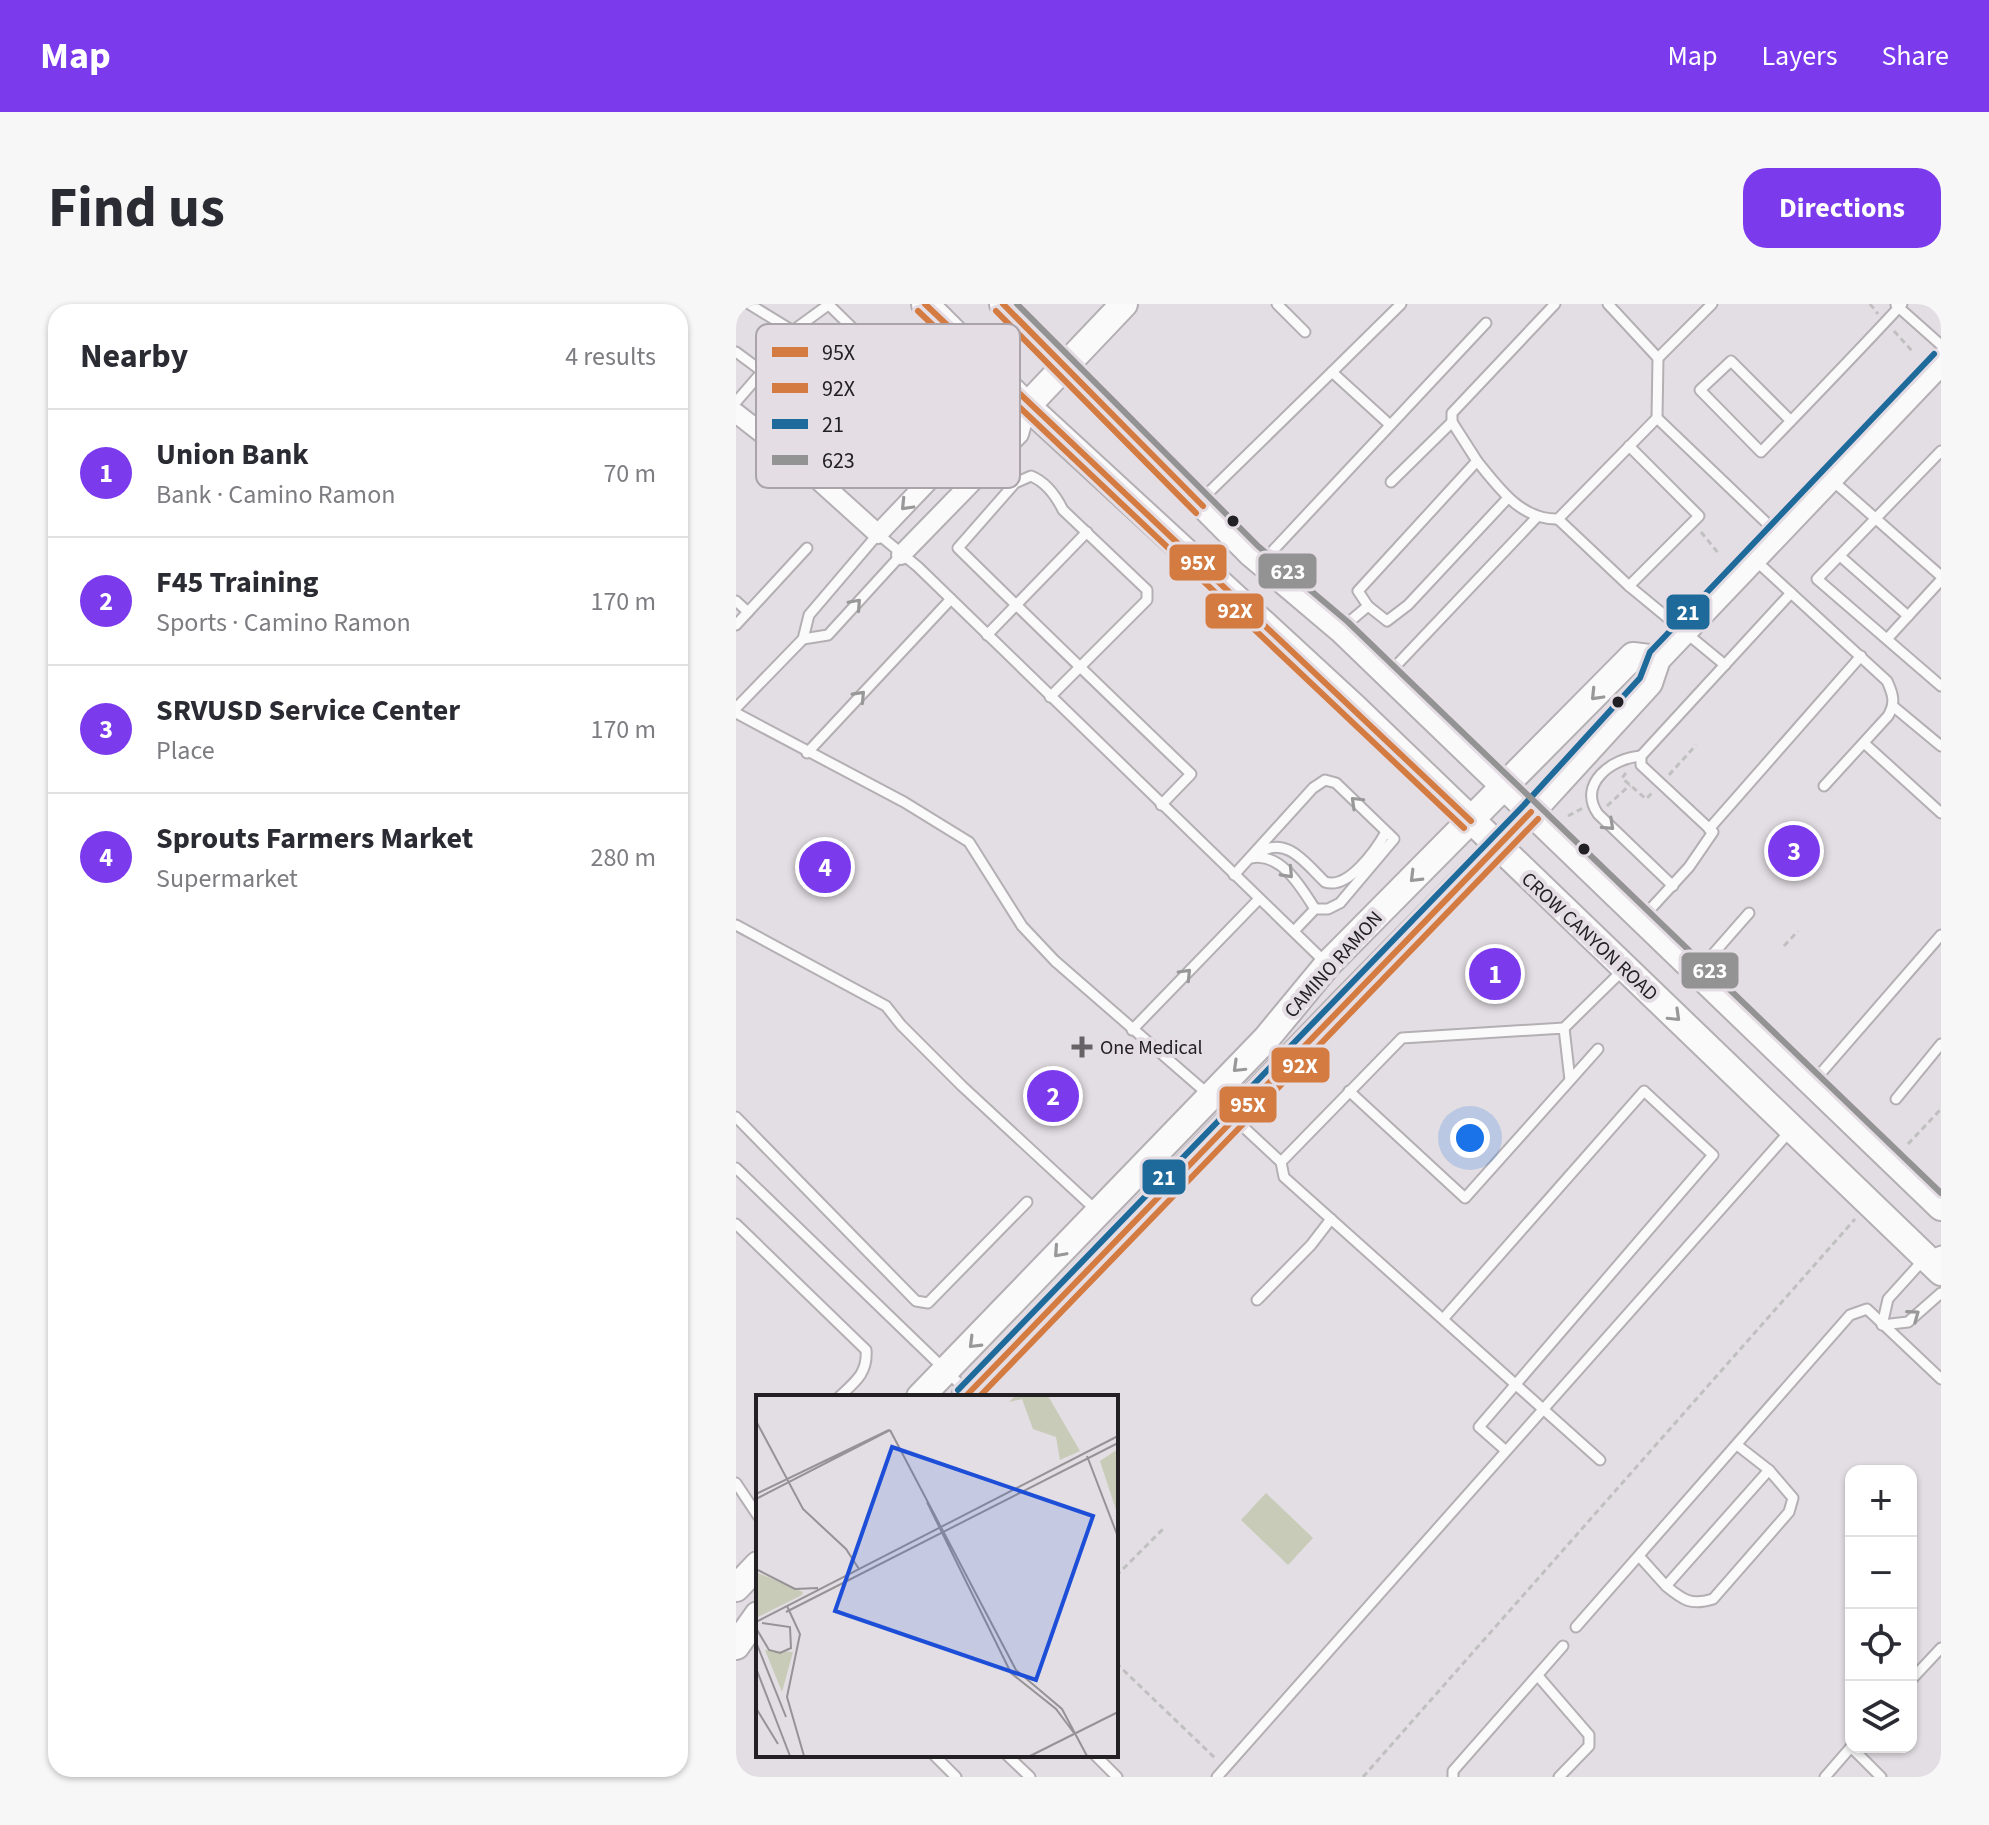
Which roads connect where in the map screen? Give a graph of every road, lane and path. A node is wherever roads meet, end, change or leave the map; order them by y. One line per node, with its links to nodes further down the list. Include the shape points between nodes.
1 (749, 304): 13 (lane)
2 (828, 304): 14 (lane); 15 (lane)
3 (925, 304): 16 (main road, CROW CANYON ROAD)
4 (1003, 304): 22 (main road)
5 (1124, 304): 22 (main road)
6 (1277, 304): 17 (lane)
7 (1401, 304): 24 (lane)
8 (1555, 304): 33 (lane, via 1452,413)
9 (1608, 304): 20 (lane)
10 (1712, 304): 20 (lane)
11 (1899, 305): 18 (lane); 32 (lane)
12 (1486, 323): 34 (lane)
13 (779, 324)
14 (802, 324)
15 (848, 324)
16 (945, 324)
17 (1305, 332)
18 (1941, 345)
19 (736, 352): 23 (lane)
20 (1658, 358): 31 (lane)
21 (1941, 361): 40 (main road, CAMINO RAMON)
22 (1063, 365): 28 (main road); 48 (main road)
23 (756, 369)
24 (1332, 372): 34 (lane); 48 (lane)
25 (756, 379): 27 (lane)
26 (1020, 399): 28 (main road, CROW CANYON ROAD)
27 (736, 402)
28 (1027, 406): 29 (street, one-way to 29); 36 (street); 95 (main road, CROW CANYON ROAD)
29 (1020, 407)
30 (736, 413): 35 (street)
31 (1657, 418): 37 (lane); 53 (lane)
32 (1791, 421): 32 (lane, via 1761,452 1700,390 1731,361)
33 (1452, 422): 39 (lane); 42 (lane)
34 (1389, 424): 59 (lane)
35 (756, 429)
36 (1020, 430)
37 (1629, 446): 50 (lane); 61 (lane, via 1699,516)
38 (1941, 451): 51 (lane)
39 (1477, 461): 47 (lane); 66 (lane, via 1358,591)
40 (1828, 476): 51 (lane); 53 (main road, CAMINO RAMON)
41 (1020, 482): 52 (lane, via 1040,479)
42 (1391, 482)
43 (827, 488): 54 (street)
44 (922, 488): 54 (street, one-way to 54)
45 (966, 488): 56 (street)
46 (1015, 488): 65 (lane, via 958,548)
47 (1507, 499): 49 (lane); 66 (lane, via 1408,605 1387,621)
48 (1199, 501): 59 (main road)
49 (1537, 517): 50 (lane); 79 (lane)
50 (1558, 519): 61 (lane)
51 (1875, 520): 57 (lane); 60 (lane)
52 (1087, 532): 65 (lane); 78 (lane, via 1147,590 1147,600)
53 (1776, 532): 58 (main road, CAMINO RAMON)
54 (878, 534): 56 (lane); 73 (lane, via 809,615)
55 (807, 548): 67 (lane)
56 (901, 555): 63 (lane); 73 (lane, one-way to 56, via 828,635)
57 (1840, 556): 68 (lane); 74 (lane, via 1817,579)
58 (1753, 558): 62 (lane); 71 (main road, CAMINO RAMON)
59 (1262, 562): 70 (main road)
60 (1941, 578): 68 (lane)
61 (1629, 586): 71 (lane)
62 (1791, 593): 75 (lane); 77 (lane)
63 (951, 599): 72 (lane); 87 (lane, one-way to 63)
64 (736, 601): 67 (lane)
65 (1016, 605): 72 (lane); 78 (lane)
66 (1368, 606): 70 (lane)
67 (748, 612): 69 (lane)
68 (1908, 616): 74 (lane)
69 (736, 625)
70 (1341, 629): 79 (main road)
71 (1686, 630): 76 (main road, CAMINO RAMON); 77 (lane)
72 (987, 635): 81 (lane)
73 (803, 639): 83 (lane)
74 (1887, 639): 80 (lane)
75 (1861, 656): 82 (lane, via 1887,681); 96 (lane)
76 (1657, 659): 91 (main road, CAMINO RAMON, one-way to 91, via 1633,656); 93 (main road, CAMINO RAMON, via 1649,683)
77 (1725, 665): 88 (lane)
78 (1080, 667): 81 (lane); 92 (lane, via 1191,774)
79 (1388, 674): 91 (main road)
80 (1941, 686)
81 (1050, 697): 92 (lane)
82 (1894, 707): 84 (lane); 86 (lane)
83 (736, 710): 87 (lane)
84 (1864, 743): 90 (lane); 94 (lane)
85 (1696, 745): 89 (path)
86 (1941, 746)
87 (807, 753): 115 (lane, via 969,842 1022,926)
88 (1641, 756): 89 (lane, via 1641,765); 101 (lane, one-way to 101, via 1627,757 1603,773 1591,784 1590,799 1598,814)
89 (1661, 784): 96 (lane)
90 (1824, 786)
91 (1506, 788): 93 (main road); 95 (main road, CAMINO RAMON)
92 (1161, 805): 100 (lane)
93 (1531, 812): 98 (main road, CAMINO RAMON); 105 (main road)
94 (1941, 813)
95 (1471, 821): 98 (main road, CROW CANYON ROAD); 111 (main road, CAMINO RAMON, one-way to 111)
96 (1709, 829): 101 (lane, via 1711,839)
97 (1386, 832): 99 (lane, via 1344,881 1332,885 1281,846); 99 (lane, one-way to 99, via 1336,783 1325,780); 103 (lane, via 1394,839 1340,903)
98 (1497, 847): 112 (main road, CROW CANYON ROAD); 125 (main road, CAMINO RAMON)
99 (1248, 859): 100 (lane); 103 (lane, one-way to 103, via 1277,862)
100 (1234, 875): 102 (lane)
101 (1673, 886): 105 (lane)
102 (1259, 899): 107 (lane); 115 (lane, one-way to 102)
103 (1315, 909): 107 (lane)
104 (1749, 913): 113 (lane)
105 (1641, 919): 113 (main road)
106 (736, 925): 133 (lane, via 886,1006 962,1086)
107 (1294, 931): 111 (lane)
108 (1798, 931): 110 (path)
109 (1941, 935): 119 (lane)
110 (1784, 946)
111 (1328, 964): 121 (main road, CAMINO RAMON, one-way to 121, via 1266,1039)
112 (1624, 969): 114 (lane); 126 (main road, CROW CANYON ROAD, one-way to 126)
113 (1697, 972): 119 (main road)
114 (1564, 1028): 118 (lane); 120 (lane, via 1402,1038)
115 (1132, 1030): 121 (lane)
116 (1941, 1044): 122 (lane)
117 (1598, 1049): 118 (lane)
118 (1570, 1080): 120 (lane, via 1465,1198)
119 (1812, 1083): 127 (main road)
120 (1349, 1091): 128 (lane)
121 (1209, 1095): 125 (lane); 133 (main road, CAMINO RAMON)
122 (1896, 1099)
123 (1941, 1109): 127 (path)
124 (736, 1117): 131 (lane, via 916,1301 928,1303)
125 (1234, 1119): 128 (lane); 147 (main road, CAMINO RAMON)
126 (1792, 1129): 130 (main road, CROW CANYON ROAD); 148 (lane)
127 (1901, 1155): 132 (main road)
128 (1281, 1162): 134 (lane, via 1284,1177)
129 (736, 1168): 141 (lane)
130 (1868, 1200): 136 (main road, CROW CANYON ROAD); 179 (path)
131 (1027, 1202)
132 (1941, 1207)
133 (1097, 1211): 141 (main road, CAMINO RAMON, one-way to 141)
134 (1331, 1219): 138 (lane); 139 (lane)
135 (736, 1224): 144 (lane, via 866,1350 862,1375)
136 (1936, 1260): 140 (lane, via 1888,1299)
137 (1941, 1293): 140 (lane, one-way to 137, via 1908,1322)
138 (1257, 1300)
139 (1444, 1318): 143 (lane); 143 (lane, via 1644,1091 1713,1155)
140 (1882, 1325): 142 (lane); 149 (lane, via 1867,1309 1850,1315)
141 (946, 1371): 145 (main road, CAMINO RAMON); 146 (lane)
142 (1941, 1379)
143 (1515, 1387): 148 (lane); 150 (lane, via 1479,1427)
144 (841, 1395)
145 (922, 1395)
146 (968, 1395)
147 (970, 1395)
148 (1541, 1410): 150 (lane); 151 (lane)
149 (1737, 1445): 152 (lane); 156 (lane)
150 (1505, 1450): 174 (lane)
151 (1600, 1460)
152 (1769, 1470): 159 (lane); 159 (lane, via 1793,1498 1789,1512 1713,1599 1684,1601)
153 (736, 1483): 154 (lane)
154 (756, 1513)
155 (1164, 1528): 158 (path)
156 (1639, 1556): 159 (lane); 162 (lane)
157 (756, 1567): 160 (main road)
158 (1118, 1574)
159 (1666, 1586)
160 (736, 1588)
161 (756, 1618): 163 (main road)
162 (1576, 1627)
163 (736, 1646)
164 (1563, 1646): 168 (lane)
165 (1941, 1648): 167 (lane)
166 (1118, 1665): 174 (path)
167 (1917, 1674)
168 (1538, 1676): 180 (lane); 181 (lane, via 1589,1735 1589,1746)
169 (1846, 1753): 182 (lane)
170 (1857, 1753): 183 (lane)
171 (936, 1757): 175 (lane)
172 (1009, 1757): 176 (lane)
173 (1097, 1757): 177 (lane)
174 (1225, 1768): 178 (lane)
175 (956, 1777)
176 (1030, 1777)
177 (1117, 1777)
178 (1217, 1777)
179 (1363, 1777)
180 (1453, 1777)
181 (1559, 1777)
182 (1825, 1777)
183 (1881, 1777)

